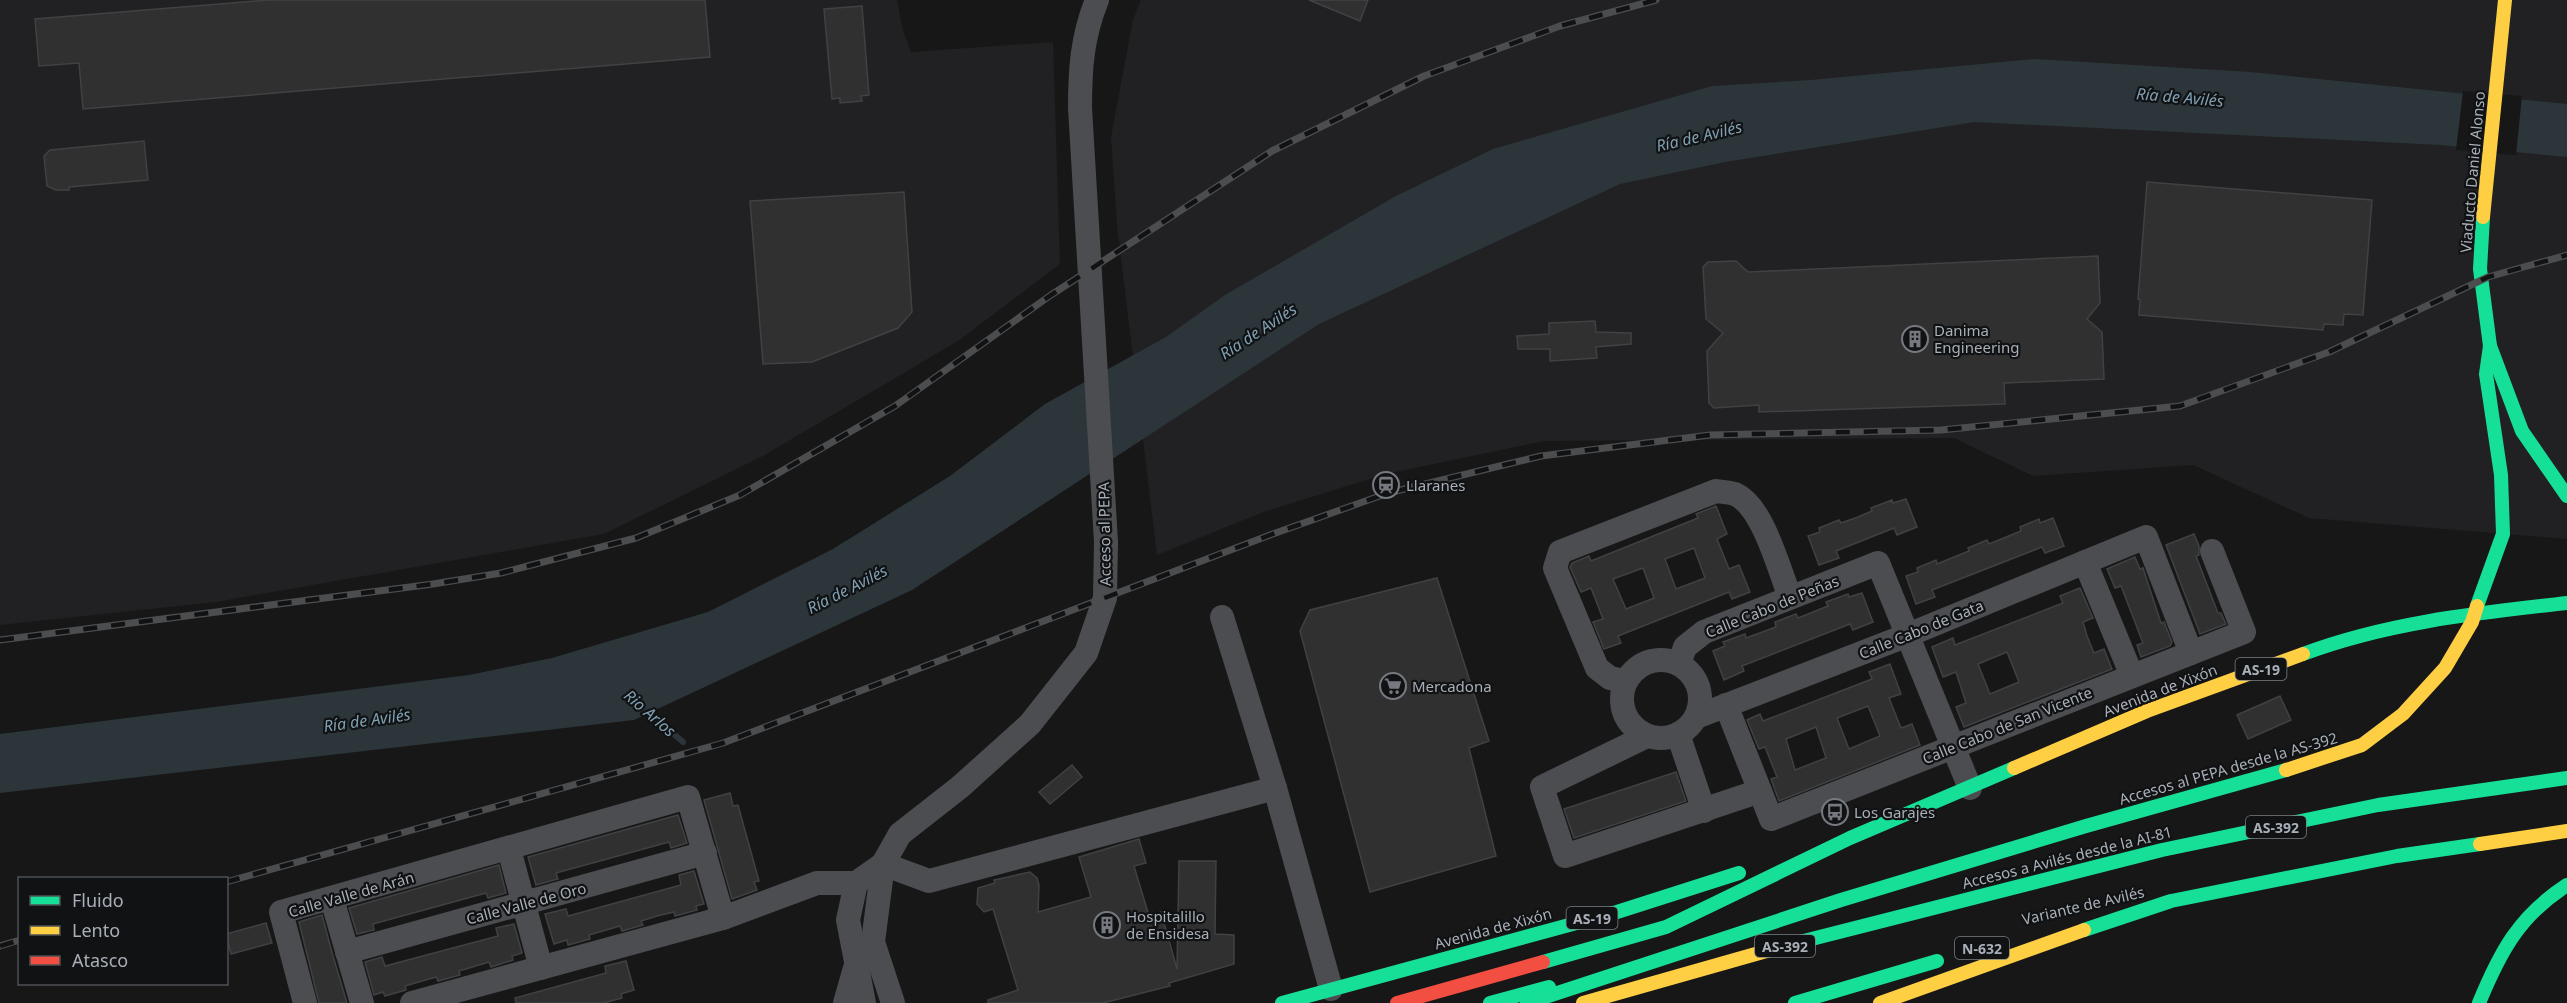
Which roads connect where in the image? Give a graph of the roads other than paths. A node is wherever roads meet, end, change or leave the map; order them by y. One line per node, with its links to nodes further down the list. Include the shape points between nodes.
1 (1097, 0): 30 (street, Acceso al PEPA, via 1080,63 1080,108 1106,542 1105,598 1086,653 1030,724 900,834)
2 (2505, 0): 3 (main road, Viaducto Daniel Alonso, via 2481,241 2481,279)
3 (2490, 346): 4 (main road); 5 (main road, via 2522,431); 38 (main road, Accesos al PEPA desde la AS-392, via 2486,374 2501,475 2503,534 2472,622 2445,668 2403,714 2362,745 2312,763 1998,852)
4 (2516, 369)
5 (2567, 496)
6 (2212, 551): 12 (street, Calle Cabo de San Vicente, via 2244,632)
7 (2085, 562): 11 (street, Calle Cabo de Gata); 12 (street, Calle Cabo de Gata, via 2146,537); 14 (street)
8 (1790, 597): 11 (street, Calle Cabo de Peñas, via 1878,563); 13 (street, Calle Cabo de Peñas, via 1704,632 1685,647); 15 (street, via 1752,507 1735,494 1716,491 1560,552 1555,568 1597,668 1610,678)
9 (2567, 603): 23 (main road, Avenida de Xixón / AS-19, via 2448,616 2334,642 2147,711)
10 (1222, 616): 22 (street)
11 (1908, 635): 16 (street, Calle Cabo de Gata); 20 (street)
12 (2191, 653): 14 (street, Calle Cabo de San Vicente)
13 (1679, 664): 15 (street, via 1660,659 1639,666); 17 (street, via 1695,680 1701,701)
14 (2132, 676): 20 (street, Calle Cabo de San Vicente)
15 (1625, 681): 19 (street, via 1621,698 1624,716 1633,728)
16 (1726, 705): 17 (street, Calle Cabo de Gata); 24 (street)
17 (1696, 717): 18 (street)
18 (1678, 734): 19 (street, via 1659,739); 25 (street)
19 (1647, 736): 25 (street, via 1542,787 1565,856)
20 (1953, 747): 23 (street); 24 (street, Calle Cabo de San Vicente, via 1771,819)
21 (2567, 778): 54 (main road, Accesos a Avilés desde la AI-81 / AS-392, via 2378,805 2162,850 1803,941)
22 (1275, 788): 30 (street, via 929,881); 43 (street)
23 (1970, 788): 27 (main road, Avenida de Xixón / AS-19)
24 (1760, 791): 25 (street)
25 (1704, 811)
26 (2567, 831): 34 (main road, via 2397,856)
27 (1850, 838): 43 (main road, Avenida de Xixón / AS-19, via 1617,912); 51 (main road, Avenida de Xixón / AS-19, via 1666,927)
28 (509, 849): 29 (street, Calle Valle de Arán, via 688,797); 33 (street, Calle Valle de Arán); 35 (street)
29 (705, 853): 35 (street, Calle Valle de Oro); 36 (street)
30 (883, 864): 31 (street, Acceso al PEPA); 44 (street, via 873,942)
31 (856, 883): 36 (street, via 817,883); 41 (street, via 848,920)
32 (2567, 885): 57 (main road, via 2517,933 2496,960)
33 (332, 899): 39 (street); 45 (street, Calle Valle de Arán, via 281,912)
34 (2171, 902): 37 (main road, Variante de Avilés); 56 (main road)
35 (524, 903): 39 (street, Calle Valle de Oro); 42 (street)
36 (723, 918): 42 (street)
37 (2045, 929)
38 (1707, 943): 52 (main road, Accesos al PEPA desde la AS-392); 53 (main road, Accesos al PEPA desde la AS-392)
39 (347, 952): 46 (street)
40 (1945, 958): 55 (main road, N-632)
41 (856, 965): 48 (street); 49 (street)
42 (541, 968): 47 (street)
43 (1331, 989): 50 (main road, Avenida de Xixón / AS-19)
44 (895, 998)
45 (305, 1003)
46 (362, 1003)
47 (412, 1003)
48 (844, 1003)
49 (864, 1003)
50 (1282, 1003)
51 (1397, 1003)
52 (1490, 1003)
53 (1527, 1003)
54 (1583, 1003)
55 (1795, 1003)
56 (1880, 1003)
57 (2479, 1003)

